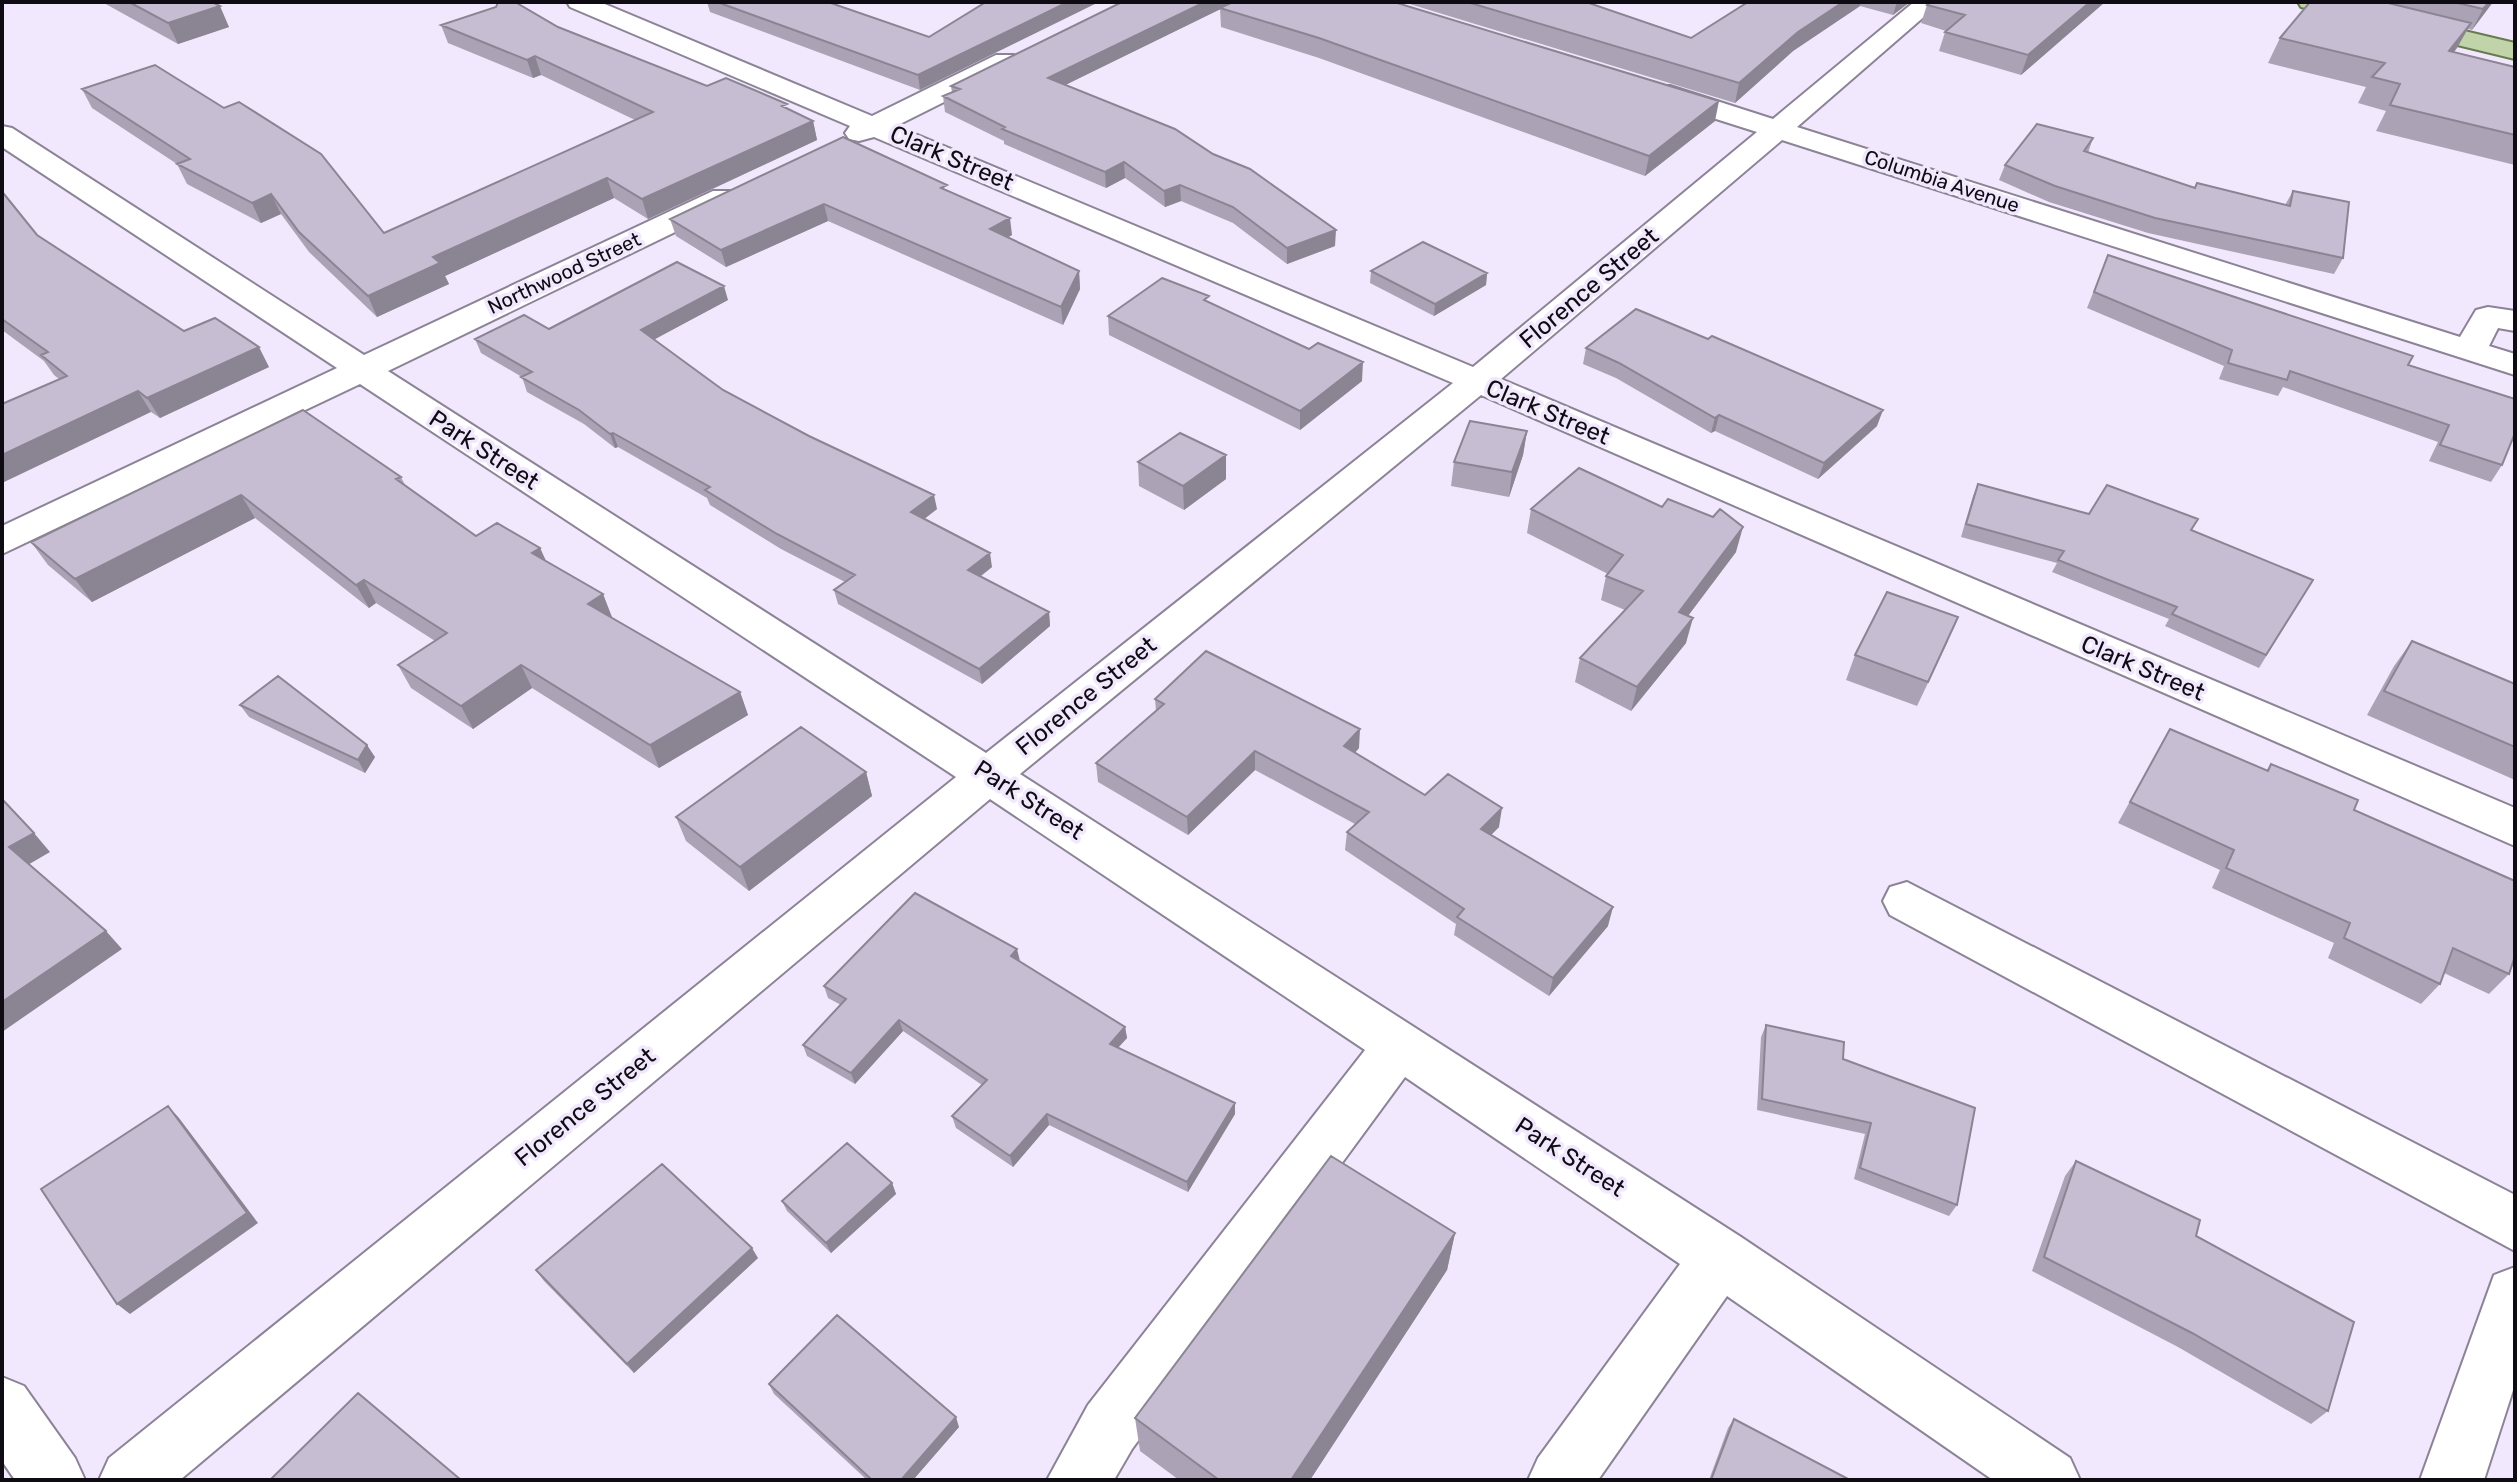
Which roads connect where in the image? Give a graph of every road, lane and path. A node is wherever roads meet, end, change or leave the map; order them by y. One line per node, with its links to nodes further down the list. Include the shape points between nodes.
1 (579, 2): 7 (street, Clark Street)
2 (1929, 2): 8 (street, Florence Street)
3 (2310, 2): 5 (main road)
4 (1034, 47): 7 (street)
5 (2515, 51)
6 (1629, 83): 8 (street, Columbia Avenue)
7 (875, 126): 10 (street); 16 (street, Clark Street)
8 (1781, 129): 13 (street, Columbia Avenue); 16 (street, Florence Street)
9 (2, 134): 15 (street, Park Street)
10 (832, 146)
11 (746, 187): 15 (street, Northwood Street)
12 (2515, 321): 13 (street, via 2488,317)
13 (2469, 351): 14 (street, Columbia Avenue)
14 (2515, 365)
15 (360, 370): 17 (street, Northwood Street); 18 (street, Park Street)
16 (1477, 381): 18 (street, Florence Street); 19 (street, Clark Street)
17 (2, 541)
18 (990, 774): 21 (street, Park Street); 27 (street, Florence Street)
19 (2515, 828)
20 (1907, 901): 22 (street)
21 (1399, 1045): 23 (street, Park Street); 28 (street, via 1110,1427)
22 (2515, 1224)
23 (1721, 1256): 29 (street); 30 (street, Park Street)
24 (2515, 1295): 31 (street)
25 (2, 1408): 26 (street)
26 (53, 1480)
27 (131, 1480)
28 (1079, 1480)
29 (1560, 1480)
30 (2048, 1480)
31 (2452, 1480)

